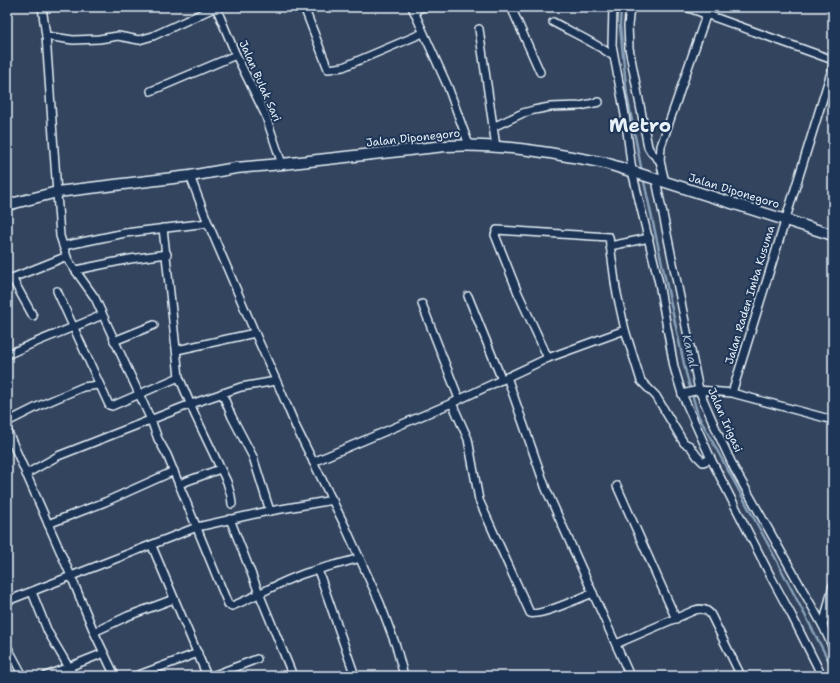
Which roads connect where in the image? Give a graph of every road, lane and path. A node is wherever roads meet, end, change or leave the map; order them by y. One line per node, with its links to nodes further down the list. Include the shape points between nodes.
1 (42, 7): 15 (street)
2 (216, 7): 15 (street, via 142,39 118,36 73,40); 16 (street, Jalan Bulak Sari)
3 (304, 7): 14 (street, via 328,69 343,67)
4 (423, 7): 10 (street)
5 (511, 7): 20 (street)
6 (613, 7): 17 (street)
7 (630, 7): 26 (street, via 628,26 631,63 648,147)
8 (686, 7): 11 (street)
9 (709, 7): 11 (street)
10 (413, 9): 14 (street)
11 (706, 14): 18 (street); 26 (street, via 670,117 661,146)
12 (553, 22): 17 (street, via 596,44)
13 (479, 29): 23 (street)
14 (423, 33): 24 (street, via 448,87)
15 (46, 36): 31 (street)
16 (236, 55): 21 (street); 27 (street, Jalan Bulak Sari, via 265,114)
17 (613, 56): 28 (street)
18 (833, 60)
19 (833, 66): 33 (street, Jalan Raden Imba Kusuma)
20 (540, 72)
21 (151, 91)
22 (599, 102): 23 (street, via 580,106 550,106 523,113)
23 (493, 127): 25 (street)
24 (469, 145): 25 (street, Jalan Diponegoro); 27 (street, Jalan Diponegoro)
25 (496, 147): 28 (street, Jalan Diponegoro, via 573,157)
26 (660, 160): 30 (street, Jalan Irigasi)
27 (282, 164): 29 (street, Jalan Diponegoro)
28 (634, 172): 30 (street, Jalan Diponegoro); 37 (street)
29 (190, 176): 31 (street, Jalan Diponegoro); 34 (street)
30 (658, 180): 33 (street, Jalan Diponegoro); 61 (street, Jalan Irigasi)
31 (57, 192): 32 (street, Jalan Diponegoro); 38 (street)
32 (7, 205)
33 (785, 219): 36 (street, Jalan Diponegoro); 63 (street, Jalan Raden Imba Kusuma)
34 (208, 223): 35 (street); 52 (street)
35 (163, 228): 38 (street); 40 (street)
36 (833, 235)
37 (649, 238): 39 (street); 65 (street, via 674,367)
38 (63, 246): 41 (street)
39 (610, 246): 51 (street); 56 (street, via 609,237 606,236 497,230 495,233 503,259)
40 (167, 254): 42 (street); 54 (street)
41 (65, 256): 42 (street); 43 (street)
42 (76, 270): 47 (street, via 95,298)
43 (10, 279): 48 (street)
44 (57, 291): 50 (street)
45 (468, 296): 58 (street)
46 (422, 304): 66 (street)
47 (102, 314): 50 (street); 53 (street)
48 (33, 316)
49 (154, 325): 53 (street)
50 (74, 327): 55 (street); 60 (street)
51 (625, 330): 56 (street); 73 (street, via 641,381 656,396 684,443 690,446 703,462)
52 (255, 333): 54 (street); 59 (street)
53 (114, 341): 64 (street)
54 (177, 350): 57 (street)
55 (7, 355)
56 (548, 358): 58 (street)
57 (179, 377): 64 (street); 68 (street)
58 (505, 378): 66 (street); 93 (street, via 546,489)
59 (276, 381): 62 (street); 74 (street)
60 (99, 385): 64 (street, via 110,406); 71 (street, via 83,387)
61 (698, 390): 63 (street); 65 (street); 97 (street, Jalan Irigasi, via 734,468)
62 (222, 392): 68 (street); 82 (street, via 252,457)
63 (732, 393): 70 (street)
64 (139, 394): 69 (street)
65 (682, 394): 73 (street)
66 (459, 399): 67 (street)
67 (452, 403): 74 (street); 93 (street, via 468,439 479,500 530,613 549,610)
68 (191, 404): 69 (street); 75 (street)
69 (151, 420): 76 (street); 77 (street, via 58,456)
70 (833, 420)
71 (7, 422)
72 (7, 430): 77 (street)
73 (711, 460): 118 (street)
74 (313, 462): 80 (street)
75 (220, 469): 78 (street); 81 (street, via 227,482)
76 (174, 471): 78 (street); 84 (street)
77 (26, 474): 84 (street)
78 (179, 484): 85 (street)
79 (617, 486): 96 (street)
80 (332, 500): 82 (street); 87 (street)
81 (232, 504)
82 (270, 512): 83 (street)
83 (230, 520): 85 (street); 92 (street)
84 (48, 524): 89 (street)
85 (197, 527): 86 (street); 92 (street, via 230,606)
86 (152, 546): 89 (street); 94 (street)
87 (360, 558): 88 (street); 107 (street, via 396,646)
88 (318, 570): 92 (street); 115 (street)
89 (71, 576): 91 (street); 98 (street)
90 (833, 585): 97 (street)
91 (32, 592): 95 (street); 105 (street, via 48,632)
92 (259, 593): 114 (street)
93 (593, 593): 99 (street)
94 (174, 599): 98 (street); 102 (street)
95 (7, 601)
96 (676, 619): 99 (street); 117 (street, via 700,609 708,610)
97 (823, 626): 101 (street, Jalan Irigasi)
98 (94, 632): 103 (street)
99 (616, 644): 116 (street)
100 (7, 646): 106 (street)
101 (833, 648)
102 (198, 653): 111 (street); 112 (street)
103 (104, 654): 105 (street); 110 (street)
104 (257, 659): 113 (street)
105 (69, 667): 108 (street); 109 (street)
106 (20, 675)
107 (401, 675)
108 (46, 676)
109 (74, 676)
110 (115, 676)
111 (136, 676)
112 (207, 676)
113 (212, 676)
114 (294, 676)
115 (355, 676)
116 (630, 676)
117 (742, 676)
118 (822, 676)

